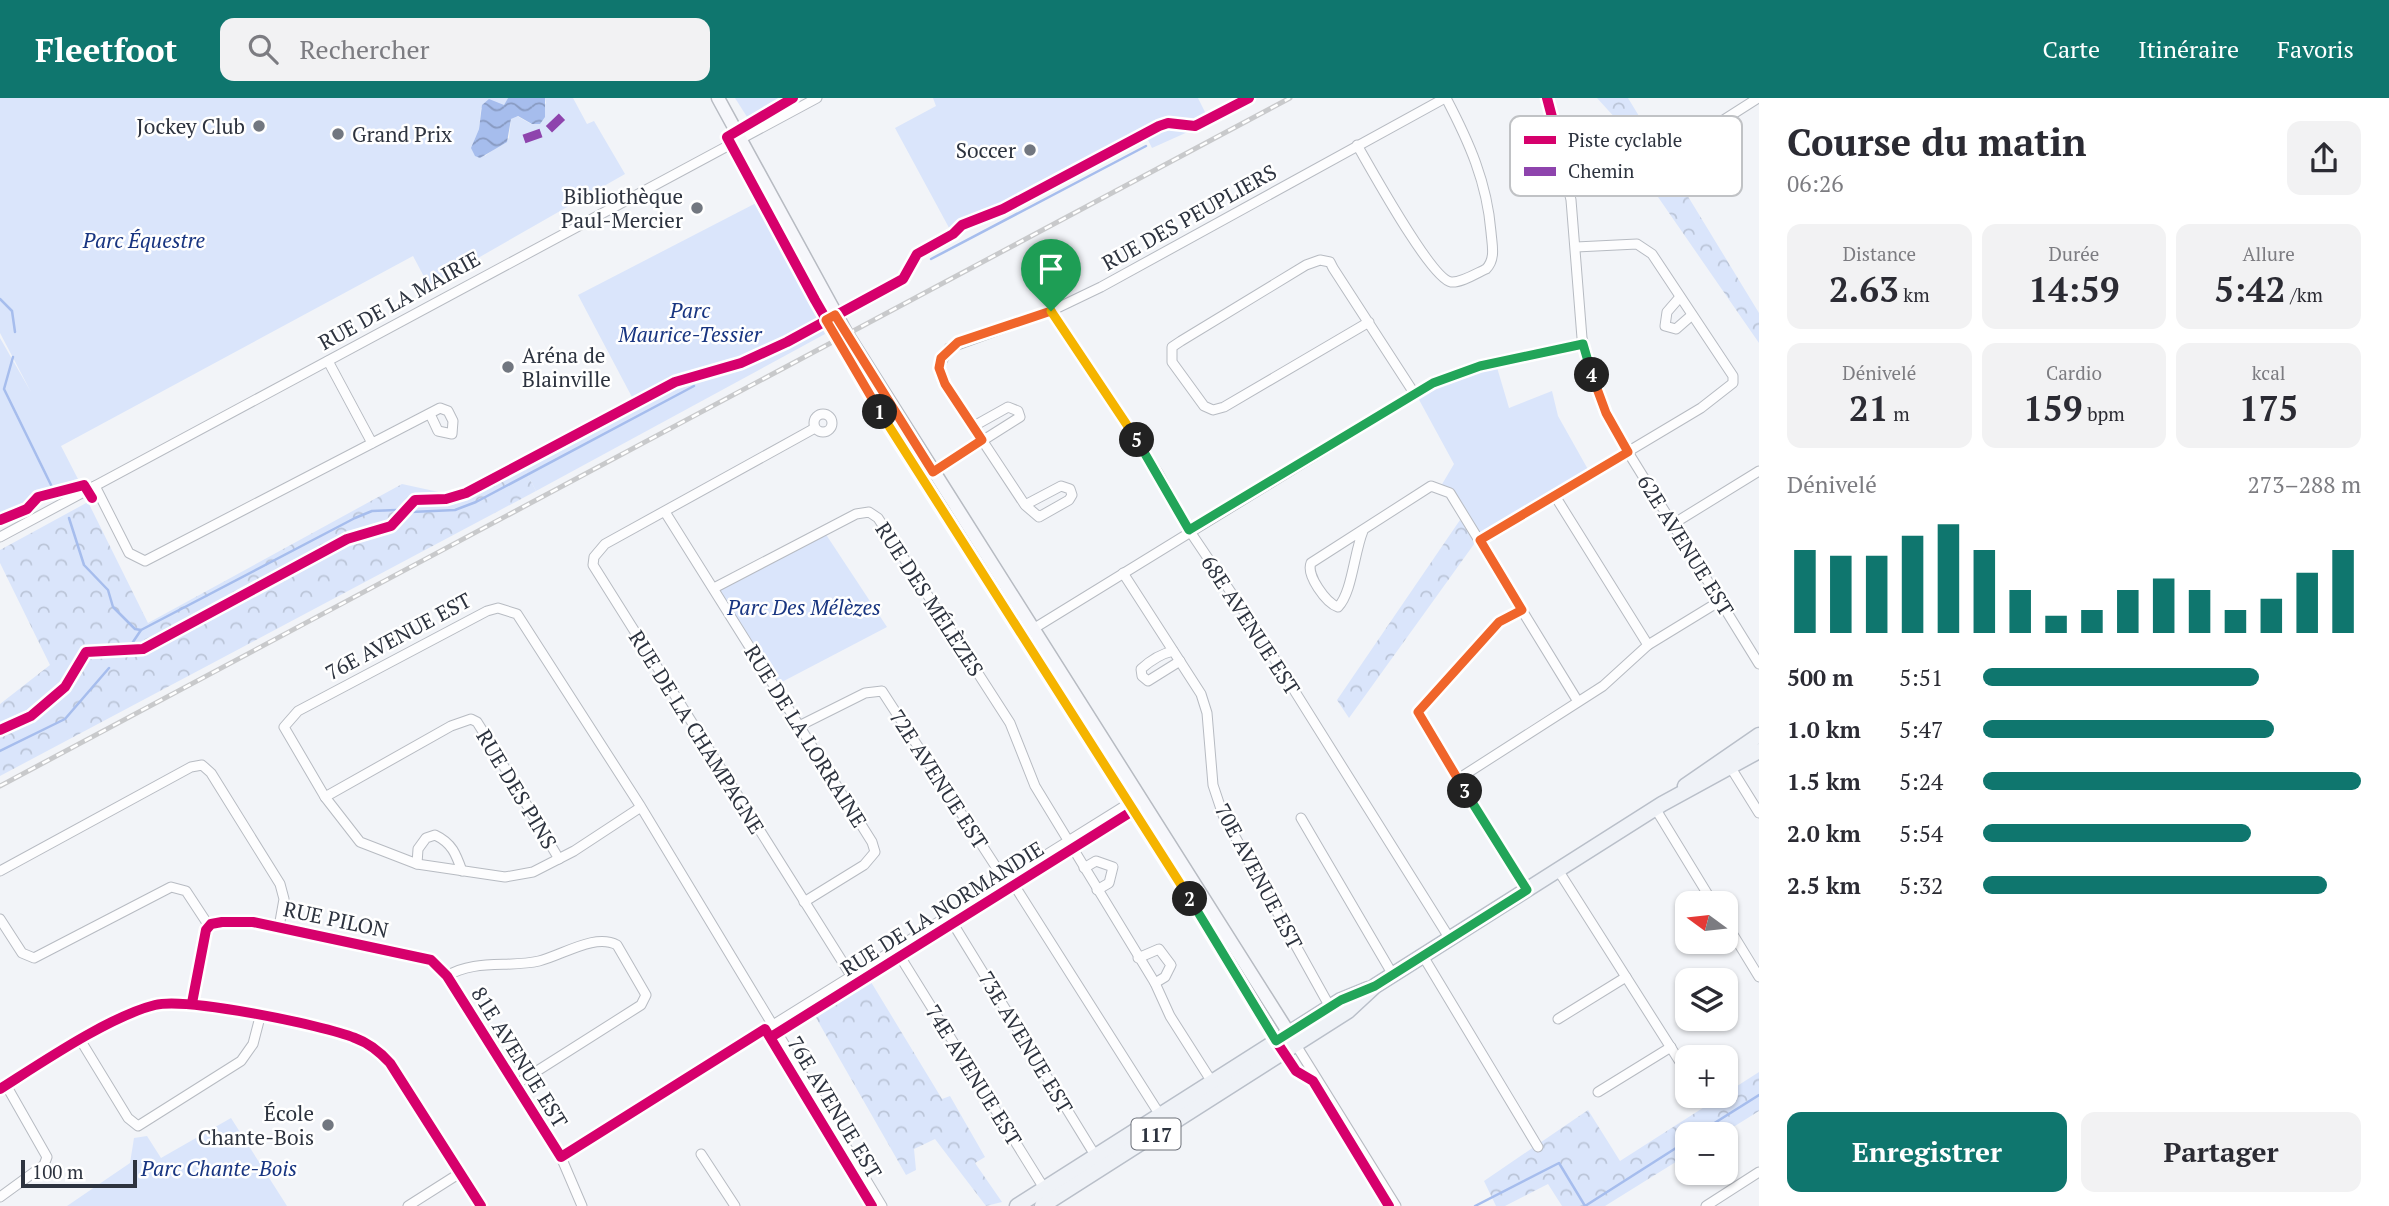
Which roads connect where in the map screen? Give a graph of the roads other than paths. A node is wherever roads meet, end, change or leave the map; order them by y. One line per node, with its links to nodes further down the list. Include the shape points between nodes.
1 (718, 98): 8 (street)
2 (817, 98): 8 (street, RUE DE LA MAIRIE)
3 (1446, 98): 9 (street, RUE DES PEUPLIERS); 9 (street, via 1478,163 1489,203 1492,255 1486,268 1454,281 1443,278 1418,247)
4 (1548, 98): 6 (street, 62E AVENUE EST)
5 (1758, 98): 7 (street)
6 (1552, 116)
7 (1730, 116)
8 (740, 139): 17 (street, RUE DE LA MAIRIE); 26 (street, via 831,308)
9 (1357, 145): 13 (street, RUE DES PEUPLIERS)
10 (1569, 196): 11 (street, 62E AVENUE EST)
11 (1576, 247): 12 (street, via 1641,245); 16 (street, 62E AVENUE EST)
12 (1681, 297): 14 (street); 14 (street, via 1667,312 1665,326 1676,328)
13 (1051, 311): 20 (street, RUE DES PEUPLIERS, via 958,342 941,358 945,384); 32 (street, 68E AVENUE EST, via 1158,473)
14 (1692, 315): 24 (street, via 1734,376 1733,383 1721,396)
15 (1368, 323): 15 (street, via 1213,410 1204,406 1172,362 1172,347 1320,260 1329,262); 18 (street)
16 (1583, 344): 18 (street, via 1480,366); 24 (street, 62E AVENUE EST, via 1601,401)
17 (328, 361): 23 (street); 27 (street, RUE DE LA MAIRIE)
18 (1414, 393): 32 (street)
19 (430, 414): 23 (street)
20 (974, 426): 22 (street, RUE DES PEUPLIERS); 22 (street, via 1008,407 1018,411 1020,417)
21 (815, 428): 30 (street)
22 (982, 440): 26 (street); 29 (street, RUE DES PEUPLIERS)
23 (372, 443): 27 (street, via 145,561 129,553)
24 (1628, 452): 28 (street); 31 (street, 62E AVENUE EST)
25 (1759, 471): 31 (street)
26 (933, 472): 40 (street)
27 (95, 486): 34 (street, RUE DE LA MAIRIE)
28 (1555, 496): 35 (street); 41 (street)
29 (1025, 505): 29 (street, via 1039,517 1072,495 1061,486)
30 (666, 512): 37 (street, RUE DE LA LORRAINE); 68 (street, RUE DE LA CHAMPAGNE, via 605,544 593,565)
31 (1673, 524): 38 (street, 62E AVENUE EST)
32 (1189, 530): 36 (street); 73 (street, 68E AVENUE EST)
33 (1363, 530): 33 (street, via 1347,598 1338,607 1332,605 1308,568); 35 (street, via 1431,486 1450,493)
34 (0, 537)
35 (1480, 540): 39 (street)
36 (1124, 573): 40 (street); 42 (street, 70E AVENUE EST)
37 (714, 588): 46 (street, RUE DE LA LORRAINE); 57 (street, RUE DES MÉLÈZES, via 856,514 869,512 878,518 1010,723 1035,786)
38 (1720, 601): 41 (street); 44 (street, 62E AVENUE EST)
39 (1522, 610): 45 (street); 50 (street, via 1499,622 1418,712)
40 (1033, 629): 52 (street)
41 (1648, 645): 45 (street, via 1603,686)
42 (1173, 651): 43 (street, 70E AVENUE EST); 43 (street, via 1140,669 1142,677 1148,681)
43 (1180, 661): 86 (street, 70E AVENUE EST, via 1207,713 1213,785 1223,815)
44 (1759, 664)
45 (1577, 700): 50 (street)
46 (801, 725): 64 (street, 72E AVENUE EST, via 865,693 882,691 999,873); 68 (street, RUE DE LA LORRAINE, via 875,852 864,865)
47 (1759, 735): 53 (main road, 117)
48 (1759, 751): 49 (main road, 117)
49 (1731, 768): 53 (main road, 117); 55 (street)
50 (1458, 779): 66 (street)
51 (325, 797): 54 (street, 76E AVENUE EST, via 284,727 298,711 498,608 517,614 527,627); 58 (street, RUE DES PINS, via 471,719 500,757); 59 (street, via 360,842)
52 (1139, 797): 57 (street, RUE DE LA NORMANDIE); 90 (street)
53 (1658, 806): 61 (main road, 117); 67 (street)
54 (641, 807): 58 (street); 89 (street, 76E AVENUE EST)
55 (1759, 813)
56 (1301, 818): 78 (street)
57 (1068, 842): 60 (street, RUE DES MÉLÈZES); 64 (street, RUE DE LA NORMANDIE)
58 (559, 859): 63 (street, via 533,872 505,877)
59 (417, 864): 63 (street); 63 (street, via 418,849 435,835 454,850)
60 (1084, 868): 65 (street, RUE DES MÉLÈZES); 65 (street, via 1096,861 1113,867 1109,883)
61 (1558, 870): 66 (main road, 117); 80 (street)
62 (0, 871): 72 (street, via 202,765 280,884 284,902)
63 (462, 871)
64 (1008, 880): 69 (street, RUE DE LA NORMANDIE); 98 (street, 72E AVENUE EST)
65 (1097, 890): 77 (street, RUE DES MÉLÈZES)
66 (1527, 890): 73 (main road, 117)
67 (1706, 891)
68 (804, 902): 81 (street, RUE DE LA CHAMPAGNE)
69 (949, 917): 75 (street, RUE DE LA NORMANDIE); 102 (street, 73E AVENUE EST)
70 (0, 919): 71 (street, via 22,953 34,958 171,887 186,891)
71 (209, 926): 72 (street, RUE PILON, via 238,921); 85 (street)
72 (279, 927): 79 (street, RUE PILON, via 429,959)
73 (1450, 939): 76 (main road, 117)
74 (1738, 943): 82 (street)
75 (896, 950): 81 (street, RUE DE LA NORMANDIE); 106 (street, 74E AVENUE EST)
76 (1423, 956): 78 (main road, 117); 99 (street)
77 (1138, 958): 83 (street, RUE DES MÉLÈZES); 83 (street, via 1159,949 1166,954 1171,965)
78 (1393, 975): 84 (main road, 117)
79 (447, 976): 95 (street, 81E AVENUE EST); 95 (street, via 463,968 536,962 599,940 617,945 632,967 646,995 641,1005)
80 (1626, 976): 88 (street); 92 (street)
81 (852, 977): 89 (street, RUE DE LA NORMANDIE)
82 (1759, 977)
83 (1155, 983): 94 (street, RUE DES MÉLÈZES)
84 (1375, 986): 86 (main road, 117); 90 (main road, 117, via 1348,1012)
85 (192, 1003): 87 (street); 91 (street, via 148,1007)
86 (1330, 1007): 90 (main road, 117)
87 (260, 1017): 91 (street, via 254,1041 241,1061 138,1126 128,1118); 104 (street, via 343,1034 378,1051 397,1072)
88 (1558, 1018)
89 (773, 1025): 101 (street, RUE DE LA NORMANDIE); 111 (street, 76E AVENUE EST)
90 (1293, 1039): 94 (main road, 117); 102 (main road, 117); 113 (street)
91 (81, 1041): 96 (street)
92 (1671, 1047): 93 (street); 97 (street)
93 (1675, 1054)
94 (1212, 1082): 98 (main road, 117)
95 (515, 1085): 101 (street, 81E AVENUE EST)
96 (3, 1087): 105 (street, via 47,1157 44,1165)
97 (1598, 1092)
98 (1160, 1115): 102 (main road, 117)
99 (1538, 1147)
100 (701, 1154): 110 (street)
101 (561, 1157): 109 (street, 81E AVENUE EST)
102 (1099, 1162): 106 (main road, 117)
103 (1759, 1171): 114 (street)
104 (460, 1173): 107 (street); 108 (street)
105 (0, 1197)
106 (1046, 1198): 112 (main road, 117)
107 (408, 1206)
108 (481, 1206)
109 (582, 1206)
110 (735, 1206)
111 (881, 1206)
112 (1017, 1206)
113 (1396, 1206)
114 (1706, 1206)

